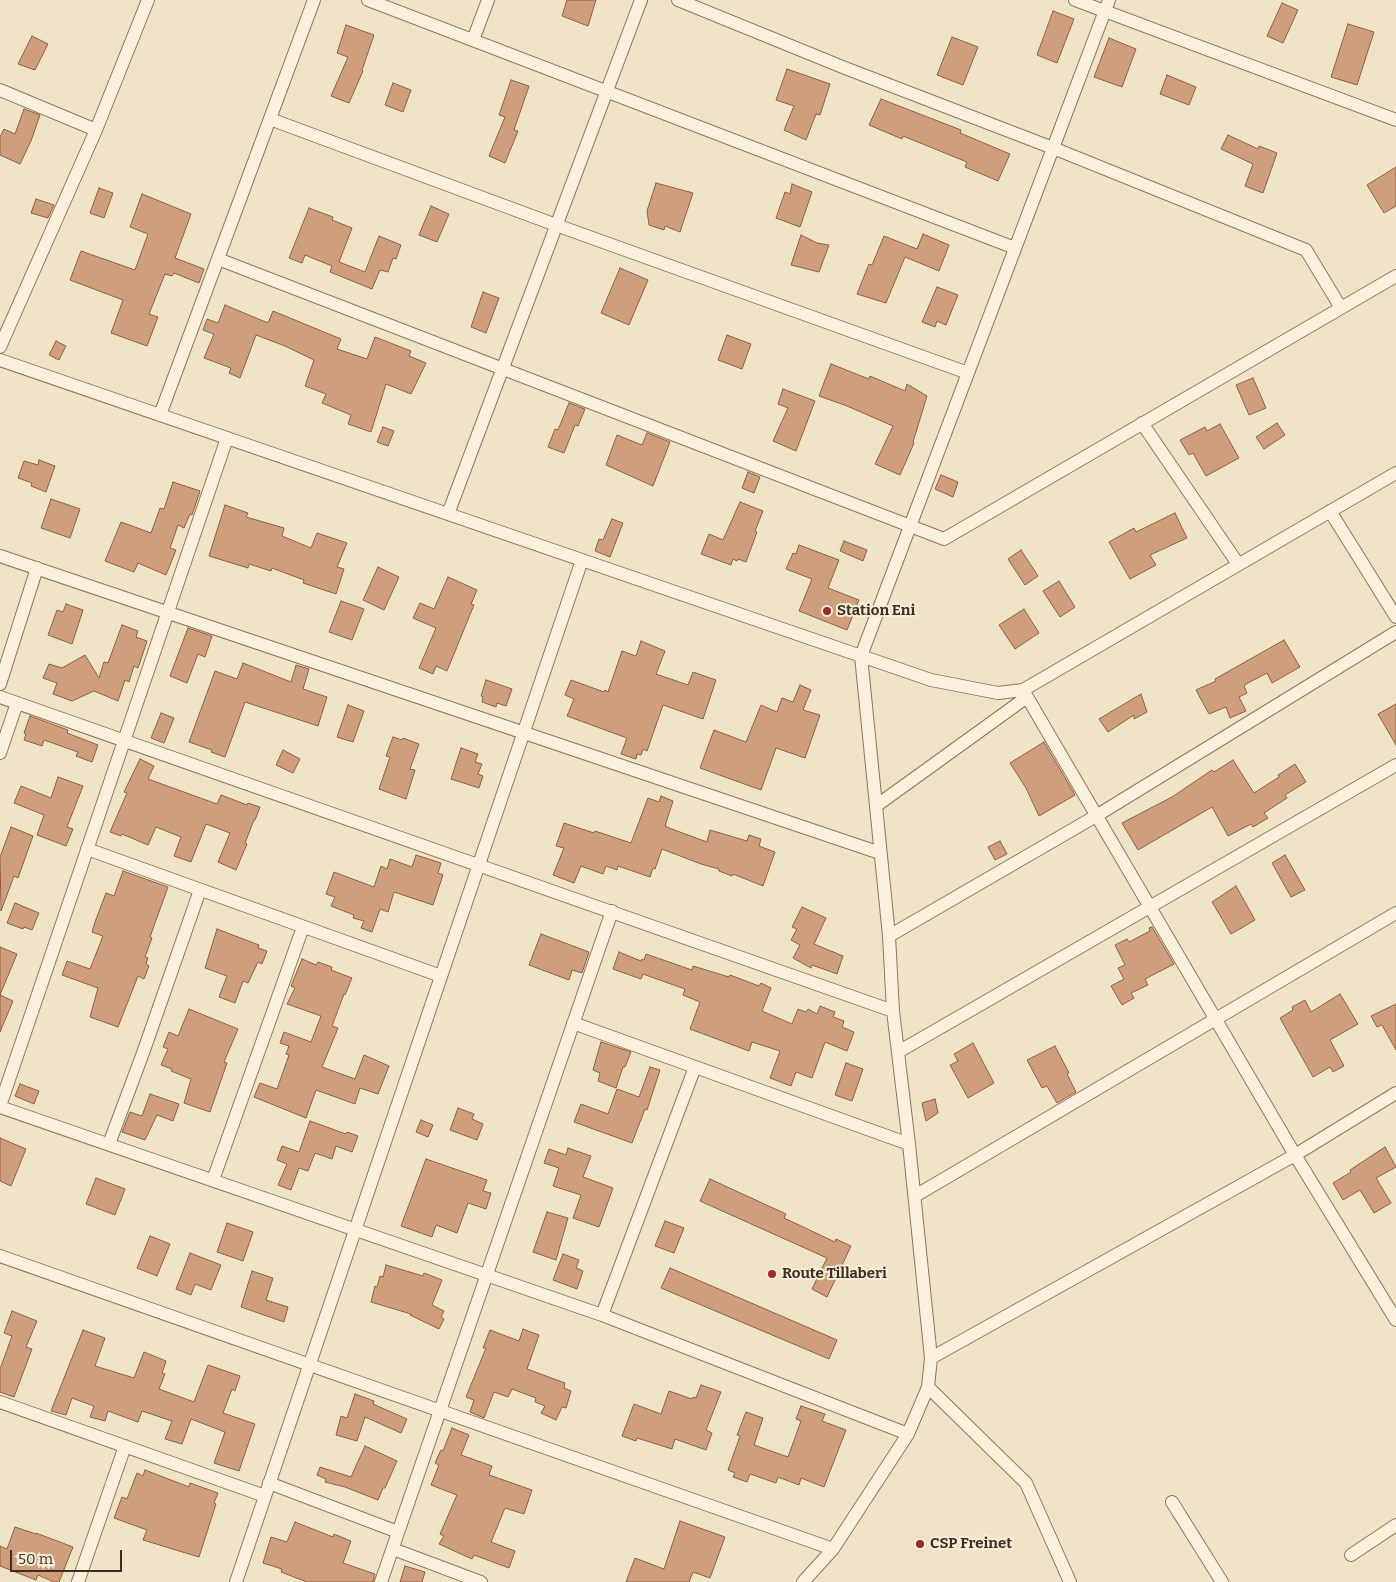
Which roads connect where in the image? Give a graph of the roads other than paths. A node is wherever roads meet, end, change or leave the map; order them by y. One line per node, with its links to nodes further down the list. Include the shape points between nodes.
1 (148, 0): 14 (street)
2 (314, 0): 12 (street)
3 (368, 0): 9 (street)
4 (488, 0): 9 (street)
5 (641, 0): 11 (street)
6 (678, 0): 15 (street)
7 (1075, 0): 8 (street)
8 (1107, 5): 13 (street); 15 (street)
9 (473, 40): 11 (street)
10 (0, 90): 14 (street)
11 (606, 92): 16 (street); 17 (street)
12 (270, 119): 16 (street); 18 (street)
13 (1396, 120)
14 (96, 130): 21 (street)
15 (1053, 148): 17 (street); 20 (street, via 1306,250)
16 (556, 225): 23 (street); 24 (street)
17 (1015, 248): 24 (street)
18 (218, 259): 23 (street); 25 (street)
19 (1396, 276): 20 (street)
20 (1340, 308): 26 (street)
21 (0, 348)
22 (0, 360): 25 (street)
23 (503, 368): 30 (street); 31 (street)
24 (968, 373): 31 (street)
25 (160, 415): 27 (street)
26 (1142, 423): 31 (street, via 944,539); 34 (street)
27 (227, 438): 30 (street); 36 (street)
28 (1396, 473): 29 (street)
29 (1330, 510): 34 (street); 37 (street)
30 (448, 514): 33 (street)
31 (910, 526): 39 (street)
32 (0, 556): 35 (street)
33 (582, 560): 39 (street); 44 (street)
34 (1238, 564): 41 (street)
35 (36, 568): 36 (street); 40 (street)
36 (168, 613): 44 (street); 45 (street)
37 (1396, 617)
38 (1396, 632): 49 (street)
39 (861, 656): 41 (street, via 931,680 998,693); 48 (street)
40 (0, 684)
41 (1025, 693): 48 (street); 49 (street)
42 (0, 697): 43 (street)
43 (17, 702): 45 (street); 46 (street)
44 (524, 733): 51 (street); 52 (street)
45 (124, 740): 50 (street); 52 (street)
46 (0, 753)
47 (1396, 765): 54 (street)
48 (876, 806): 51 (street)
49 (1096, 816): 54 (street); 58 (street)
50 (87, 849): 53 (street); 66 (street)
51 (880, 854): 58 (street)
52 (479, 865): 55 (street); 59 (street)
53 (200, 890): 57 (street); 67 (street)
54 (1150, 906): 61 (street); 63 (street)
55 (612, 912): 60 (street); 62 (street)
56 (1396, 913): 61 (street)
57 (303, 927): 59 (street); 70 (street)
58 (889, 936): 60 (street)
59 (441, 976): 72 (street)
60 (893, 1011): 63 (street)
61 (1215, 1019): 69 (street); 71 (street)
62 (573, 1023): 64 (street); 74 (street)
63 (898, 1052): 68 (street)
64 (695, 1067): 68 (street); 75 (street)
65 (1396, 1094): 69 (street)
66 (0, 1106): 67 (street)
67 (109, 1144): 70 (street)
68 (909, 1144): 71 (street)
69 (1295, 1155): 76 (street); 77 (street)
70 (212, 1180): 72 (street)
71 (914, 1196): 77 (street)
72 (355, 1230): 74 (street); 78 (street)
73 (0, 1256): 78 (street)
74 (487, 1275): 75 (street); 81 (street)
75 (602, 1315): 82 (street)
76 (1396, 1320)
77 (930, 1358): 79 (street)
78 (310, 1364): 81 (street); 84 (street)
79 (928, 1387): 82 (street); 96 (street, via 1026,1483)
80 (0, 1402): 83 (street)
81 (440, 1410): 87 (street); 89 (street)
82 (908, 1434): 89 (street)
83 (125, 1446): 84 (street); 91 (street)
84 (267, 1490): 87 (street); 92 (street)
85 (1172, 1502): 97 (street)
86 (1396, 1525): 90 (street)
87 (398, 1532): 88 (street)
88 (392, 1549): 93 (street); 94 (street)
89 (833, 1549): 95 (street)
90 (1351, 1555)
91 (78, 1582)
92 (236, 1582)
93 (381, 1582)
94 (481, 1582)
95 (803, 1582)
96 (1070, 1582)
97 (1222, 1582)

